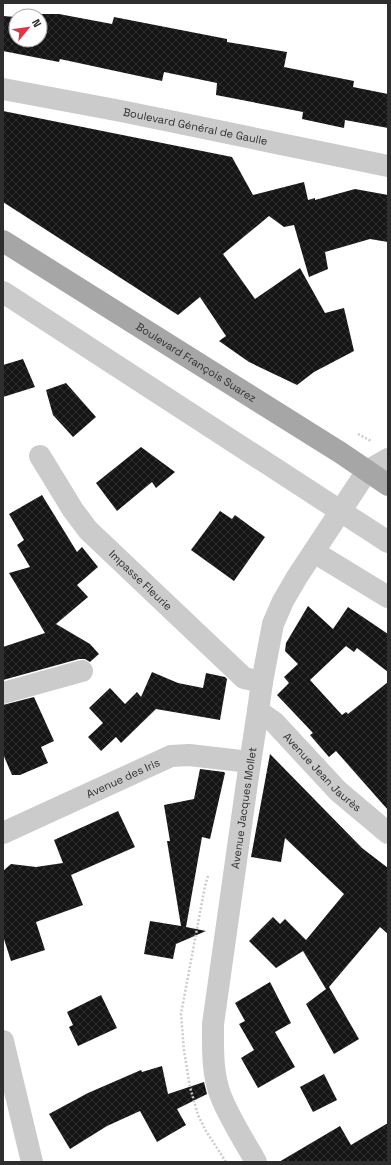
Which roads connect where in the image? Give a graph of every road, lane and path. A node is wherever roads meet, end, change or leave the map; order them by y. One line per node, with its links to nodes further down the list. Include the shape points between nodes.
1 (3, 89): 2 (street, Boulevard Général de Gaulle, via 129,112)
2 (388, 166)
3 (3, 241): 7 (main road, Boulevard François Suarez)
4 (3, 292): 9 (street)
5 (40, 456): 14 (street, Impasse Fleurie, via 88,530 244,678)
6 (388, 459): 7 (street)
7 (367, 471): 8 (main road, Boulevard François Suarez); 9 (street, Avenue Jacques Mollet)
8 (388, 485)
9 (340, 510): 10 (street); 11 (street, Avenue Jacques Mollet)
10 (388, 542)
11 (314, 552): 12 (street); 14 (street, Avenue Jacques Mollet, via 296,577 273,624)
12 (388, 598)
13 (82, 671): 15 (street)
14 (262, 682): 16 (street, Avenue Jacques Mollet)
15 (3, 693)
16 (258, 711): 17 (street, Avenue Jacques Mollet); 19 (street, Avenue Jean Jaurès, via 274,722 338,791)
17 (250, 762): 18 (street, Avenue des Iris, via 189,755 171,756); 22 (street, Avenue Jacques Mollet, via 214,1016 213,1045 214,1068 220,1093)
18 (3, 833)
19 (388, 833)
20 (3, 1041): 21 (street)
21 (32, 1162)
22 (256, 1162)

